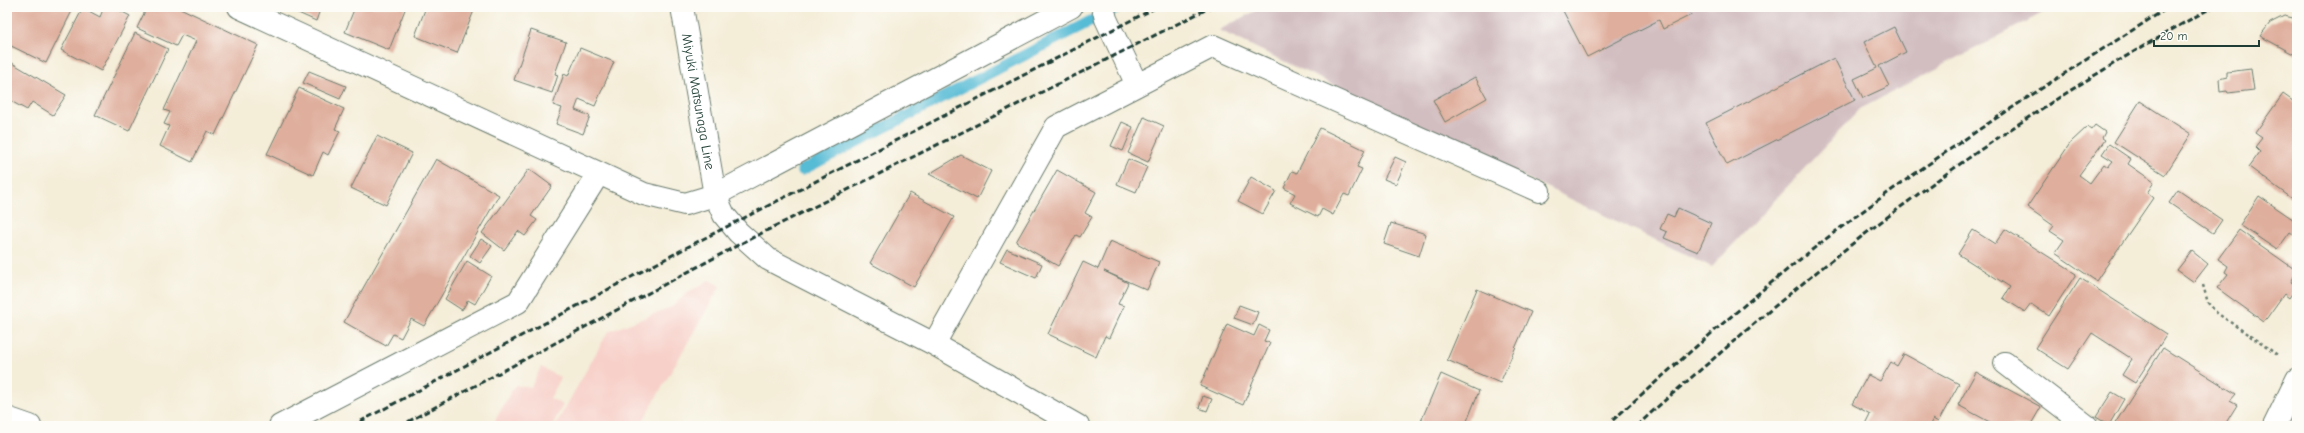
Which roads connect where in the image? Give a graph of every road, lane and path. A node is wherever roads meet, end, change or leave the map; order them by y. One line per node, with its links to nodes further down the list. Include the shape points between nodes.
1 (239, 7): 6 (street)
2 (682, 7): 8 (street, Miyuki Matsunaga Line)
3 (1071, 7): 8 (street)
4 (1104, 12): 5 (street)
5 (1137, 85): 7 (street, via 1213,46); 10 (street, via 1056,127)
6 (599, 173): 8 (street, via 644,194 685,204); 16 (street, via 518,302)
7 (1539, 191)
8 (715, 195): 10 (street, Miyuki Matsunaga Line, via 724,215 738,232 768,259)
9 (2203, 285): 11 (path, via 2208,303 2217,313)
10 (934, 344): 17 (street, Miyuki Matsunaga Line)
11 (2285, 360)
12 (2005, 362): 18 (street)
13 (2297, 379): 19 (street)
14 (7, 418): 15 (street)
15 (30, 426)
16 (280, 426)
17 (1078, 426)
18 (2087, 426)
19 (2274, 426)

